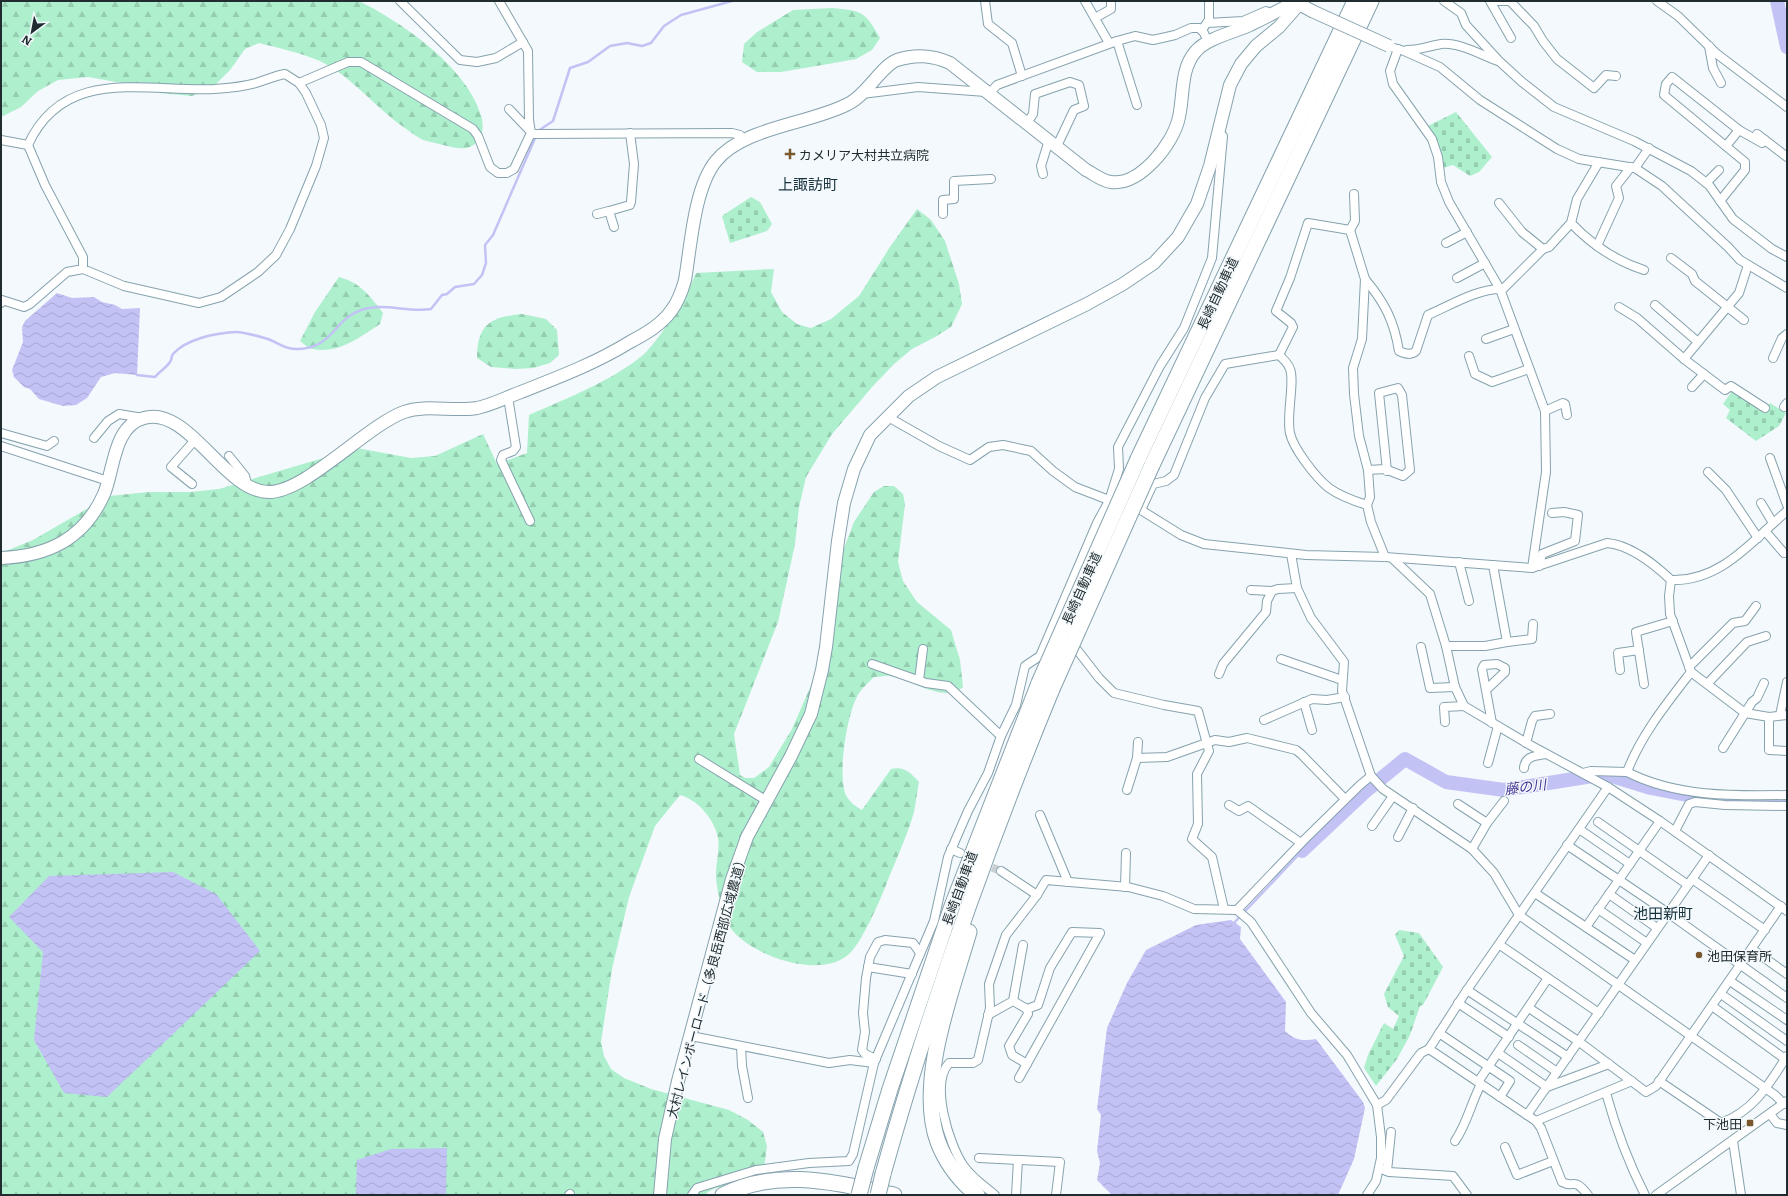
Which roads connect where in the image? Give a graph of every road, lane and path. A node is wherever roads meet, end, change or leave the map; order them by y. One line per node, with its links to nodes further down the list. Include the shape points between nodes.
1 (400, 1): 20 (street, via 460,60 477,62 496,58)
2 (499, 1): 20 (street)
3 (985, 1): 26 (street, via 988,24 1012,43)
4 (1085, 1): 16 (street)
5 (1111, 1): 16 (street, via 1111,9)
6 (1209, 1): 17 (street)
7 (1355, 1): 108 (highway, 長崎自動車道)
8 (1371, 1): 108 (highway, 長崎自動車道, via 1243,276)
9 (1444, 1): 25 (street, via 1461,13 1466,24)
10 (1490, 1): 19 (street)
11 (1495, 1): 12 (street)
12 (1509, 1): 27 (street, via 1534,26 1557,59 1594,88 1606,75)
13 (1657, 1): 23 (street, via 1678,16)
14 (1300, 3): 15 (street, via 1291,4); 24 (street, bridge, via 1312,11); 37 (street, 大村レインボーロード（多良岳西部広域農道）, via 1279,28 1256,46 1241,64 1230,85)
15 (1272, 14): 17 (street, via 1266,11 1243,21); 22 (street)
16 (1095, 18): 21 (street)
17 (1207, 23): 18 (street)
18 (1202, 30): 21 (street, via 1191,28 1153,40 1136,36); 22 (street)
19 (1511, 38)
20 (523, 42): 38 (street, via 528,50 529,120)
21 (1113, 42): 26 (street); 32 (street)
22 (1208, 42): 45 (street, via 1196,50 1185,72 1179,118 1173,134 1152,162 1137,175 1123,181 1111,182 1099,178)
23 (1709, 46): 29 (street, via 1713,68); 33 (street)
24 (1397, 49): 25 (street, via 1421,50 1442,44 1458,46); 50 (street, via 1440,67 1480,100 1557,149 1579,160); 65 (street, via 1390,71 1393,84 1432,139 1438,157 1441,182 1449,202)
25 (1499, 61): 48 (street, via 1554,107)
26 (1022, 76): 30 (street, via 997,85)
27 (1616, 76)
28 (299, 83): 38 (street, via 348,62 361,62 473,129 490,167 498,173 507,173 514,168); 46 (street, via 285,74 237,87 183,90 156,87 96,89 71,97 44,119); 73 (street, via 317,116 324,138 316,166 290,229 276,255 258,272 221,297 199,303 124,286)
29 (1721, 83)
30 (988, 93): 31 (street, via 918,87); 31 (street, via 950,63 924,55 895,61); 35 (street)
31 (862, 94): 42 (street, via 827,114)
32 (1137, 105)
33 (1787, 107)
34 (509, 109): 38 (street)
35 (1027, 124): 45 (street); 45 (street, via 1033,114 1035,94 1070,82 1079,85 1084,106 1074,110)
36 (1739, 130): 44 (street, via 1762,143); 47 (street); 47 (street, via 1672,77 1666,84 1664,95)
37 (1218, 131): 99 (street, 大村レインボーロード（多良岳西部広域農道）, via 1197,204 1178,237 1154,262 1124,284 1087,304 937,377 909,396); 115 (street, via 1223,136 1212,258 1184,328 1160,366 1118,447 1119,469)
38 (532, 133): 39 (street)
39 (630, 133): 42 (street, via 732,133); 59 (street, via 634,164 631,202 630,205)
40 (1757, 134): 44 (street)
41 (1775, 136): 44 (street)
42 (744, 139): 95 (street, via 725,152 708,174 701,191 685,280 681,294 671,311 653,328 608,356)
43 (1, 140): 46 (street)
44 (1767, 141): 49 (street)
45 (1053, 143): 53 (street, via 1041,166)
46 (28, 145): 73 (street, via 45,185 84,257)
47 (1726, 146): 57 (street, via 1745,162 1745,170)
48 (1649, 148): 51 (street); 55 (street, via 1691,171)
49 (1787, 157)
50 (1599, 162): 51 (street); 62 (street, via 1577,199)
51 (1633, 168): 67 (street, via 1616,186 1619,198); 72 (street, via 1662,186)
52 (1719, 170): 55 (street)
53 (1044, 174)
54 (991, 179): 61 (street, via 954,181 954,199 943,200)
55 (1706, 183): 57 (street)
56 (1354, 194): 64 (street, via 1355,221)
57 (1720, 201): 69 (street, via 1733,219)
58 (1499, 203): 68 (street, via 1522,232)
59 (609, 211): 60 (street); 63 (street)
60 (597, 214)
61 (943, 214)
62 (1571, 223): 67 (street, via 1584,238); 68 (street, via 1549,247)
63 (614, 227)
64 (1350, 230): 76 (street); 88 (street, via 1308,223 1276,311 1293,327)
65 (1467, 232): 66 (street); 71 (street)
66 (1446, 243)
67 (1597, 246): 74 (street)
68 (1543, 248): 78 (street, via 1503,289)
69 (1787, 257)
70 (1671, 258): 82 (street)
71 (1485, 263): 75 (street); 78 (street)
72 (1748, 265): 77 (street); 82 (street, via 1739,293)
73 (83, 270): 79 (street, via 67,272 30,304 24,306 2,300)
74 (1644, 270)
75 (1457, 278)
76 (1365, 279): 78 (street, via 1378,296 1394,326 1399,351 1407,354 1416,351 1428,315 1476,295); 109 (street, via 1362,338 1353,368 1358,436)
77 (1787, 288)
78 (1500, 289): 84 (street)
79 (1, 303)
80 (1655, 305): 87 (street)
81 (1619, 307): 91 (street, via 1637,318)
82 (1727, 308): 83 (street); 87 (street)
83 (1744, 320)
84 (1514, 329): 86 (street); 92 (street)
85 (1787, 334): 90 (street, via 1782,338)
86 (1486, 339)
87 (1698, 342): 91 (street)
88 (1279, 355): 117 (street, via 1287,362 1291,371 1289,422 1294,444 1328,487 1346,498); 119 (street, via 1225,364 1205,398 1174,475 1166,481 1153,484)
89 (1469, 356): 92 (street, via 1475,374 1492,382)
90 (1774, 358)
91 (1684, 359): 93 (street)
92 (1529, 369): 97 (street)
93 (1704, 374): 94 (street); 96 (street, via 1725,390 1731,386)
94 (1692, 387)
95 (508, 396): 114 (street, via 480,407 463,410 417,409 404,412 289,486 273,492 258,492); 122 (street, via 516,447 503,455 501,460)
96 (1764, 408)
97 (1545, 411): 98 (street, via 1563,403); 132 (street, via 1546,472)
98 (1567, 415)
99 (888, 417): 115 (street, via 970,460 989,447 1003,445 1030,451 1075,487); 193 (street, 大村レインボーロード（多良岳西部広域農道）, via 870,435 854,469 844,502 822,670 811,714)
100 (143, 418): 102 (street, via 119,414 108,421); 103 (street, via 155,417 169,421); 112 (street, via 124,433 117,447)
101 (1, 433): 104 (street, via 47,446)
102 (94, 438)
103 (195, 440): 113 (street, via 171,467); 114 (street)
104 (54, 441)
105 (1, 446): 112 (street)
106 (229, 456): 114 (street, via 245,476)
107 (1770, 458): 118 (street)
108 (1145, 462): 159 (highway, 長崎自動車道, bridge)
109 (1368, 470): 110 (street); 117 (street)
110 (1387, 471): 110 (street, via 1403,476 1410,470 1402,395 1398,388 1379,393)
111 (1708, 472): 125 (street, via 1726,490)
112 (108, 481): 128 (street, via 94,514 68,540 50,550 33,555)
113 (192, 484)
114 (249, 488)
115 (1109, 501): 119 (street); 139 (street)
116 (1761, 503): 123 (street)
117 (1368, 505): 129 (street, via 1371,522)
118 (1787, 505)
119 (1140, 510): 127 (street, via 1181,535 1204,544)
120 (1787, 511): 123 (street)
121 (1552, 513): 132 (street, via 1578,515 1575,541 1542,554)
122 (530, 521)
123 (1773, 523): 124 (street)
124 (1765, 531): 125 (street); 126 (street)
125 (1758, 538): 133 (street, via 1736,558 1709,572 1691,580)
126 (1784, 553)
127 (1291, 554): 129 (street); 134 (street)
128 (1, 558)
129 (1388, 558): 130 (street); 144 (street, via 1430,594)
130 (1459, 562): 131 (street); 137 (street)
131 (1493, 565): 132 (street); 143 (street)
132 (1536, 567): 133 (street, via 1607,543 1616,544 1655,565)
133 (1671, 580): 140 (street, via 1669,596)
134 (1297, 588): 136 (street); 154 (street, via 1311,618 1344,662)
135 (1250, 590): 136 (street)
136 (1272, 591): 152 (street, via 1267,601 1266,612 1223,664)
137 (1469, 601)
138 (1756, 606): 151 (street, via 1745,621 1733,623)
139 (1054, 621): 173 (street, via 1040,656 1025,666 1016,705); 176 (street, via 1114,693 1198,711)
140 (1673, 621): 147 (street, via 1636,632); 151 (street)
141 (1533, 624): 143 (street, via 1532,639)
142 (1766, 636): 156 (street, via 1747,642)
143 (1507, 642): 144 (street, via 1485,646)
144 (1446, 646): 160 (street)
145 (1421, 647): 160 (street, via 1430,688)
146 (923, 649): 153 (street)
147 (1639, 650): 150 (street, via 1618,653); 158 (street)
148 (1281, 659): 154 (street)
149 (872, 664): 153 (street)
150 (1620, 670)
151 (1690, 670): 156 (street); 185 (street, via 1634,754)
152 (1218, 674)
153 (919, 680): 173 (street, via 948,686)
154 (1342, 680): 162 (street, via 1342,692)
155 (1787, 682): 167 (street)
156 (1708, 683): 165 (street)
157 (1764, 683): 165 (street, via 1757,698)
158 (1644, 684)
159 (1046, 686): 175 (highway, 長崎自動車道); 304 (highway, 長崎自動車道, bridge, via 952,906 890,1089)
160 (1455, 687): 164 (street)
161 (1486, 690): 171 (street)
162 (1345, 697): 163 (street, via 1312,699); 187 (street)
163 (1304, 702): 169 (street); 172 (street)
164 (1464, 706): 170 (street, via 1444,707); 171 (street)
165 (1745, 713): 168 (street); 178 (street)
166 (1550, 714): 177 (street, via 1535,716)
167 (1784, 715): 168 (street)
168 (1769, 717): 179 (street, via 1769,750)
169 (1264, 720)
170 (1445, 722)
171 (1495, 725): 177 (street); 183 (street)
172 (1312, 730)
173 (1001, 736): 209 (street, via 988,772)
174 (1138, 742): 181 (street)
175 (1030, 743): 305 (highway, 長崎自動車道, bridge, via 945,973 905,1094); 307 (highway, via 976,906 933,1069 932,1118 938,1142 948,1163 962,1182)
176 (1206, 743): 181 (street, via 1167,758); 192 (street, via 1247,738 1296,750); 226 (street, via 1209,751 1197,774 1198,824 1192,839 1212,858)
177 (1526, 743): 180 (street)
178 (1723, 748)
179 (1787, 751)
180 (1546, 754): 184 (street, via 1529,758 1524,762); 186 (street)
181 (1137, 758): 189 (street)
182 (699, 759): 193 (street)
183 (1488, 763)
184 (1524, 768)
185 (1627, 772): 186 (street); 190 (street, via 1647,782 1702,793)
186 (1583, 773): 188 (street)
187 (1372, 777): 191 (street); 192 (street)
188 (1608, 787): 200 (street); 204 (street)
189 (1127, 790)
190 (1787, 795)
191 (1393, 796): 198 (street); 203 (street)
192 (1345, 799): 207 (street)
193 (767, 801): 259 (street, 大村レインボーロード（多良岳西部広域農道）, via 747,837 732,879)
194 (1504, 801): 202 (street)
195 (1458, 804): 202 (street)
196 (1229, 805): 207 (street, via 1239,811 1248,806)
197 (1787, 806): 205 (street, via 1695,802 1689,804)
198 (1413, 808): 206 (street); 210 (street)
199 (1040, 815): 218 (street)
200 (1660, 821): 205 (street); 211 (street)
201 (1598, 822): 211 (street)
202 (1487, 823): 210 (street)
203 (1372, 826)
204 (1579, 829): 208 (street); 215 (street)
205 (1675, 831): 214 (street)
206 (1398, 837)
207 (1301, 843): 227 (street)
208 (1567, 845): 217 (street); 221 (street)
209 (951, 849): 212 (street); 237 (street, via 934,921)
210 (1472, 849): 229 (street, via 1494,873)
211 (1639, 850): 215 (street); 219 (street)
212 (960, 853)
213 (1126, 853): 220 (street)
214 (1709, 855): 219 (street); 225 (street)
215 (1630, 864): 217 (street)
216 (1000, 871): 223 (street)
217 (1619, 880): 222 (street); 228 (street)
218 (1068, 882): 220 (street); 223 (street, via 1046,880)
219 (1690, 882): 228 (street); 232 (street)
220 (1124, 887): 226 (street, via 1163,896 1194,909)
221 (1535, 893): 229 (street); 230 (street)
222 (1609, 894): 224 (street); 231 (street)
223 (1038, 895): 255 (street, via 1006,935 990,984)
224 (1598, 908): 230 (street); 233 (street)
225 (1784, 908): 232 (street)
226 (1224, 909): 227 (street)
227 (1240, 913): 285 (street, via 1251,922 1311,1013 1347,1055)
228 (1668, 913): 231 (street); 239 (street)
229 (1519, 915): 235 (street); 245 (street)
230 (1586, 927): 238 (street)
231 (1657, 928): 233 (street)
232 (1765, 930): 236 (street)
233 (1647, 943): 238 (street)
234 (1024, 945): 249 (street)
235 (1500, 945): 243 (street); 246 (street)
236 (1752, 949): 239 (street); 242 (street)
237 (920, 953): 240 (street, via 913,943 885,940 878,942 874,948); 241 (street)
238 (1635, 960): 245 (street)
239 (1741, 965): 244 (street); 248 (street)
240 (868, 967): 241 (street); 270 (street, via 862,1050)
241 (912, 974): 270 (street)
242 (1787, 974)
243 (1548, 978): 252 (street); 254 (street)
244 (1730, 980): 247 (street); 256 (street)
245 (1618, 984): 254 (street); 261 (street)
246 (1467, 990): 250 (street); 257 (street)
247 (1721, 994): 251 (street); 263 (street)
248 (1787, 998)
249 (1012, 1001): 253 (street); 255 (street)
250 (1458, 1003): 258 (street); 260 (street)
251 (1712, 1006): 261 (street); 269 (street)
252 (1529, 1008): 257 (street); 262 (street)
253 (1028, 1009): 271 (street, via 1028,1014 1009,1046 1012,1055); 271 (street, via 1038,1005 1050,968 1072,932 1100,933)
254 (1598, 1013): 262 (street)
255 (988, 1015): 308 (street, via 978,1060 973,1064 949,1063 943,1069 942,1083 946,1127 954,1146 963,1165 977,1181)
256 (1787, 1020)
257 (1518, 1023): 260 (street); 268 (street)
258 (1439, 1033): 266 (street); 273 (street)
259 (690, 1036): 265 (street); 299 (street, 大村レインボーロード（多良岳西部広域農道）, via 665,1139)
260 (1508, 1037): 267 (street)
261 (1690, 1037): 277 (street); 280 (street)
262 (1578, 1041): 268 (street); 272 (street)
263 (1787, 1041)
264 (1518, 1045): 274 (street)
265 (741, 1046): 270 (street, via 829,1063 850,1060); 283 (street)
266 (1428, 1049): 278 (street); 285 (street, via 1421,1053 1386,1100)
267 (1498, 1053): 273 (street); 279 (street)
268 (1568, 1057): 274 (street)
269 (1786, 1058): 280 (street)
270 (875, 1061): 300 (street, via 853,1154 849,1161 816,1162 756,1170 697,1188)
271 (1027, 1064): 275 (street)
272 (1609, 1064): 276 (street); 279 (street)
273 (1488, 1066): 278 (street); 282 (street, via 1510,1081)
274 (1557, 1072): 279 (street)
275 (1019, 1078)
276 (1632, 1081): 277 (street, via 1646,1092); 281 (street)
277 (1659, 1081): 280 (street, via 1721,1123 1748,1109)
278 (1479, 1083): 282 (street); 291 (street, via 1462,1131)
279 (1547, 1087): 287 (street)
280 (1765, 1089): 284 (street)
281 (1606, 1093): 288 (street); 314 (street, via 1616,1131)
282 (1500, 1097): 287 (street)
283 (748, 1098)
284 (1785, 1103): 286 (street)
285 (1377, 1105): 297 (street, via 1381,1137)
286 (1770, 1114): 289 (street, via 1777,1123); 292 (street)
287 (1527, 1115): 288 (street)
288 (1536, 1121): 296 (street)
289 (1787, 1125)
290 (1391, 1132): 298 (street)
291 (1455, 1141)
292 (1733, 1141): 315 (street); 316 (street)
293 (1505, 1147): 296 (street, via 1518,1176)
294 (979, 1158): 295 (street)
295 (1018, 1160): 309 (street); 310 (street, via 1060,1162)
296 (1553, 1161): 313 (street, via 1562,1182 1579,1184)
297 (1379, 1168): 298 (street); 311 (street, via 1376,1181)
298 (1387, 1171): 312 (street, via 1453,1176)
299 (660, 1195)
300 (692, 1195)
301 (723, 1195): 306 (highway, via 756,1182 786,1178 818,1180)
302 (745, 1195): 303 (highway, via 757,1190 817,1187)
303 (853, 1195)
304 (859, 1195)
305 (878, 1195)
306 (894, 1195)
307 (977, 1195)
308 (995, 1195)
309 (1016, 1195)
310 (1056, 1195)
311 (1367, 1195)
312 (1466, 1195)
313 (1588, 1195)
314 (1645, 1195)
315 (1656, 1195)
316 (1741, 1195)

